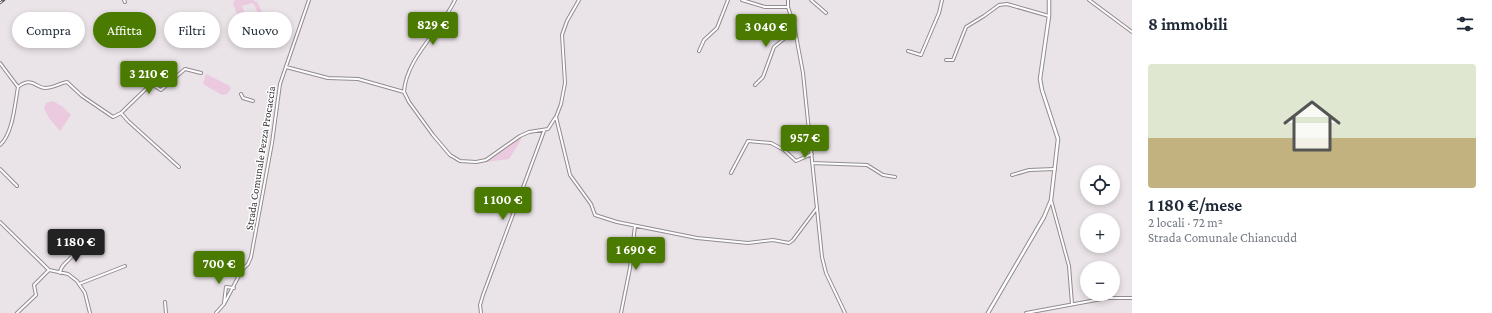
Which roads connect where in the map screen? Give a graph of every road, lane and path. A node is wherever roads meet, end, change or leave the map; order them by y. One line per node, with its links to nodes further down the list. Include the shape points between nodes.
1 (309, 0): 20 (street, Strada Comunale Pezza Procaccia)
2 (455, 0): 26 (street, via 408,71)
3 (579, 0): 30 (street, via 562,35 565,83)
4 (728, 0): 16 (street, via 717,28 704,40)
5 (742, 0): 11 (street, via 765,6)
6 (788, 0): 11 (street)
7 (811, 0): 12 (street)
8 (942, 0): 17 (street, via 921,55)
9 (1049, 0): 13 (main road)
10 (1089, 0): 15 (street)
11 (788, 7): 14 (street)
12 (826, 13)
13 (1049, 16): 18 (street, via 1007,4 999,5 966,27 953,60); 37 (main road, via 1040,79 1058,139)
14 (795, 30): 24 (street, via 774,47 762,79); 33 (street, via 803,73)
15 (1132, 32)
16 (700, 50)
17 (908, 51)
18 (946, 60)
19 (0, 63): 25 (street)
20 (286, 67): 26 (street, via 328,78 358,79); 51 (street, Strada Comunale Pezza Procaccia, via 280,84 251,258)
21 (201, 73): 23 (street, via 185,68)
22 (167, 79): 23 (street)
23 (169, 82): 29 (street, via 159,90 151,84)
24 (755, 85)
25 (18, 87): 29 (street, via 33,82 45,88 67,82 82,96 113,117); 32 (street, via 12,122 5,140)
26 (404, 92): 31 (street, via 433,135 450,155 460,161 486,160 520,136 529,132)
27 (241, 94): 28 (street, via 243,98)
28 (253, 101)
29 (121, 113): 35 (street)
30 (556, 117): 31 (street); 45 (street, via 570,175 591,204 594,213)
31 (544, 131): 60 (street, via 483,295)
32 (0, 145)
33 (812, 154): 34 (street); 38 (street, via 796,161 771,143 748,141)
34 (812, 163): 40 (street, via 867,165 883,175); 43 (street)
35 (179, 167)
36 (0, 169): 41 (street)
37 (1055, 169): 39 (street, via 1029,170); 42 (main road)
38 (731, 173)
39 (1012, 175)
40 (895, 177)
41 (17, 186)
42 (1051, 200): 55 (street, via 1069,266); 63 (main road)
43 (817, 208): 45 (street, via 789,243 773,240 752,243 730,242); 62 (street, via 824,267)
44 (0, 222): 48 (street)
45 (635, 226): 61 (street)
46 (75, 251): 49 (street, via 61,266)
47 (124, 266): 50 (street)
48 (49, 270): 49 (street); 56 (street, via 34,285 36,295)
49 (60, 273): 50 (street, via 72,276)
50 (80, 284): 57 (street)
51 (234, 288): 54 (street, Strada Comunale Pezza Procaccia); 54 (street, via 226,287)
52 (1132, 298): 55 (street)
53 (164, 302): 58 (street)
54 (224, 304): 59 (street, Strada Comunale Pezza Procaccia)
55 (1072, 304): 64 (street)
56 (17, 313)
57 (90, 313)
58 (166, 313)
59 (216, 313)
60 (481, 313)
61 (621, 313)
62 (845, 313)
63 (988, 313)
64 (1026, 313)

